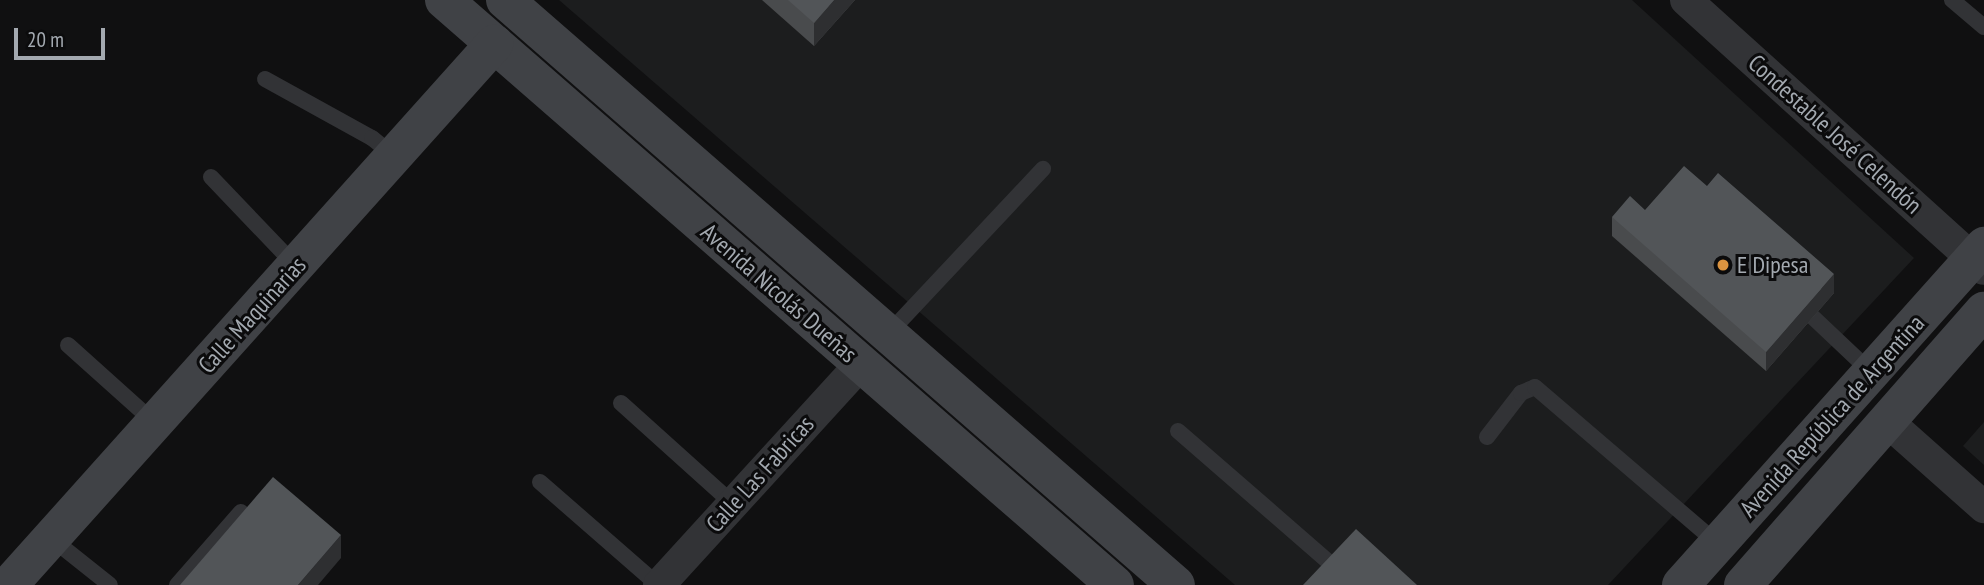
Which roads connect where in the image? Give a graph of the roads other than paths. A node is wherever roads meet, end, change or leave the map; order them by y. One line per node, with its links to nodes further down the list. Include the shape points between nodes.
1 (444, 0): 6 (main road, Avenida Nicolás Dueñas)
2 (505, 0): 15 (main road, Avenida Nicolás Dueñas)
3 (1686, 0): 11 (street, Condestable José Celendón)
4 (1952, 0): 5 (lane)
5 (1984, 27)
6 (494, 44): 8 (main road, Calle Maquinarias); 17 (main road, Avenida Nicolás Dueñas)
7 (265, 79): 8 (lane, via 372,138)
8 (394, 156): 12 (main road, Calle Maquinarias)
9 (1043, 169): 15 (lane)
10 (211, 177): 12 (lane)
11 (1980, 258): 18 (main road, Avenida República de Argentina)
12 (296, 266): 21 (main road, Calle Maquinarias)
13 (1791, 296): 18 (lane)
14 (1984, 311): 20 (main road, Avenida República de Argentina)
15 (887, 335): 35 (main road, Avenida Nicolás Dueñas)
16 (68, 345): 21 (lane)
17 (860, 364): 25 (street, Calle Las Fabricas); 34 (main road, Avenida Nicolás Dueñas)
18 (1871, 372): 29 (main road, Avenida República de Argentina)
19 (621, 403): 25 (lane)
20 (1887, 421): 26 (street); 38 (main road, Avenida República de Argentina)
21 (155, 423): 28 (main road, Calle Maquinarias)
22 (1178, 431): 36 (lane)
23 (1487, 437): 29 (lane, via 1521,393 1535,387)
24 (540, 482): 33 (lane)
25 (733, 504): 33 (street, Calle Las Fabricas)
26 (1984, 507)
27 (240, 512): 32 (lane)
28 (51, 538): 30 (main road, Calle Maquinarias); 31 (lane)
29 (1718, 544): 37 (main road, Avenida República de Argentina)
30 (9, 585)
31 (110, 585)
32 (177, 585)
33 (659, 585)
34 (1115, 585)
35 (1176, 585)
36 (1355, 585)
37 (1681, 585)
38 (1744, 585)

